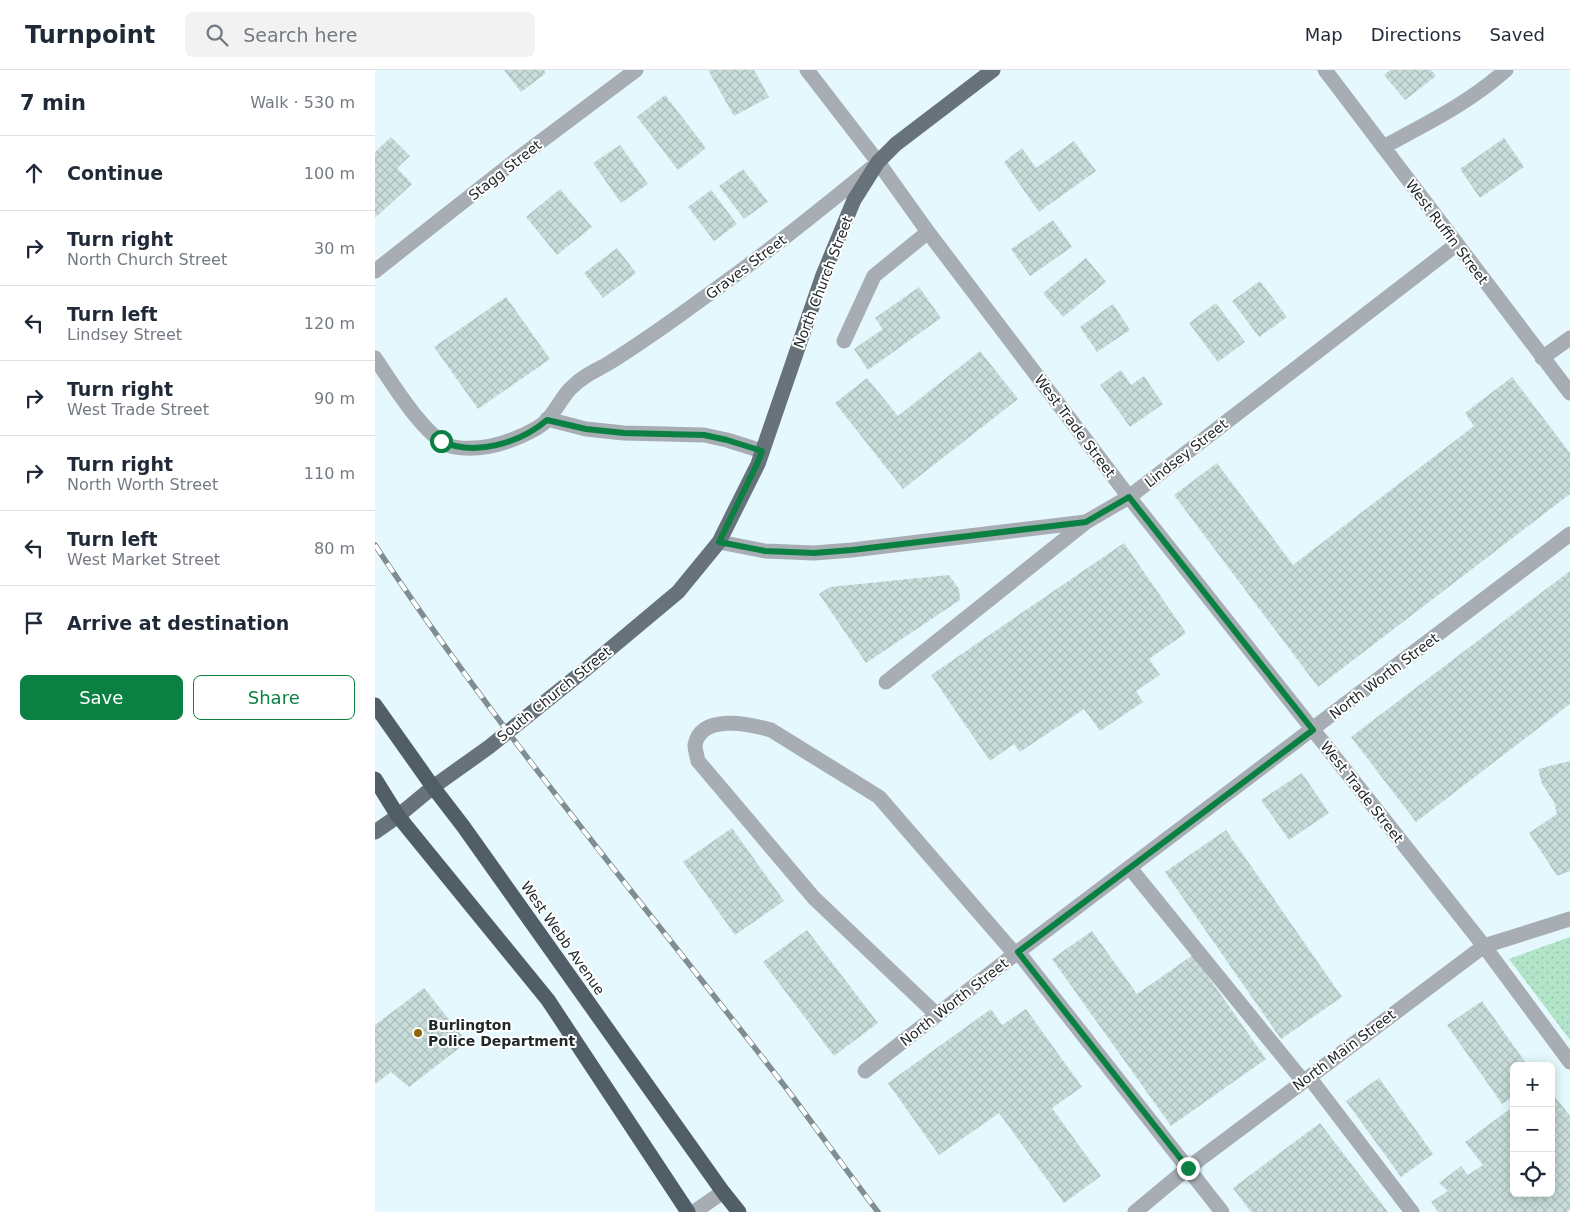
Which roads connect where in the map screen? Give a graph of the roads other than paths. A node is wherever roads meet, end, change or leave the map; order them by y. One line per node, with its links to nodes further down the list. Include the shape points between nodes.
1 (636, 70): 10 (street, Stagg Street)
2 (993, 70): 7 (main road, North Church Street, via 896,144)
3 (1325, 70): 6 (street, West Ruffin Street)
4 (1506, 70): 6 (street, via 1472,98)
5 (813, 72): 7 (street, West Trade Street)
6 (1383, 147): 9 (street, West Ruffin Street)
7 (878, 162): 8 (street, West Trade Street); 16 (street, Graves Street, via 782,241 702,300 586,376 571,388); 17 (main road, North Church Street, via 854,200 823,275)
8 (928, 232): 12 (street, via 874,276); 18 (street, West Trade Street)
9 (1457, 244): 14 (street, West Ruffin Street); 18 (street, Lindsey Street)
10 (375, 271)
11 (1570, 338): 14 (street)
12 (844, 341)
13 (375, 358): 16 (street, Graves Street, via 425,427 452,447 487,447 509,442)
14 (1542, 358): 15 (street, West Ruffin Street)
15 (1570, 393)
16 (547, 420): 17 (street, via 605,431 704,435)
17 (762, 451): 21 (main road, North Church Street)
18 (1129, 497): 19 (street, Lindsey Street); 24 (street, West Trade Street)
19 (1086, 522): 21 (street, Lindsey Street, via 814,553 765,551); 22 (street)
20 (1570, 534): 24 (street, North Worth Street)
21 (719, 542): 26 (main road, South Church Street, via 678,592 489,747)
22 (886, 682)
23 (375, 705): 26 (highway, West Webb Avenue)
24 (1313, 730): 29 (street, North Worth Street); 31 (street, West Trade Street)
25 (375, 779): 27 (highway)
26 (433, 787): 27 (main road, South Church Street); 38 (highway, West Webb Avenue)
27 (398, 816): 28 (main road, South Church Street); 39 (highway, via 548,1000)
28 (375, 832)
29 (1130, 868): 32 (street, North Worth Street); 36 (street)
30 (1570, 919): 31 (street, North Main Street)
31 (1484, 946): 34 (street, West Trade Street); 36 (street, North Main Street)
32 (1017, 953): 33 (street, North Worth Street); 33 (street, via 879,797 771,730 735,723 717,724 704,730 695,746 698,760 814,898); 37 (street)
33 (937, 1015): 35 (street, North Worth Street)
34 (1570, 1062)
35 (865, 1071)
36 (1306, 1079): 37 (street, North Main Street); 44 (street)
37 (1188, 1168): 42 (street, North Main Street); 43 (street)
38 (723, 1192): 40 (street); 41 (highway, West Webb Avenue)
39 (688, 1212)
40 (694, 1212)
41 (739, 1212)
42 (1135, 1212)
43 (1222, 1212)
44 (1411, 1212)

